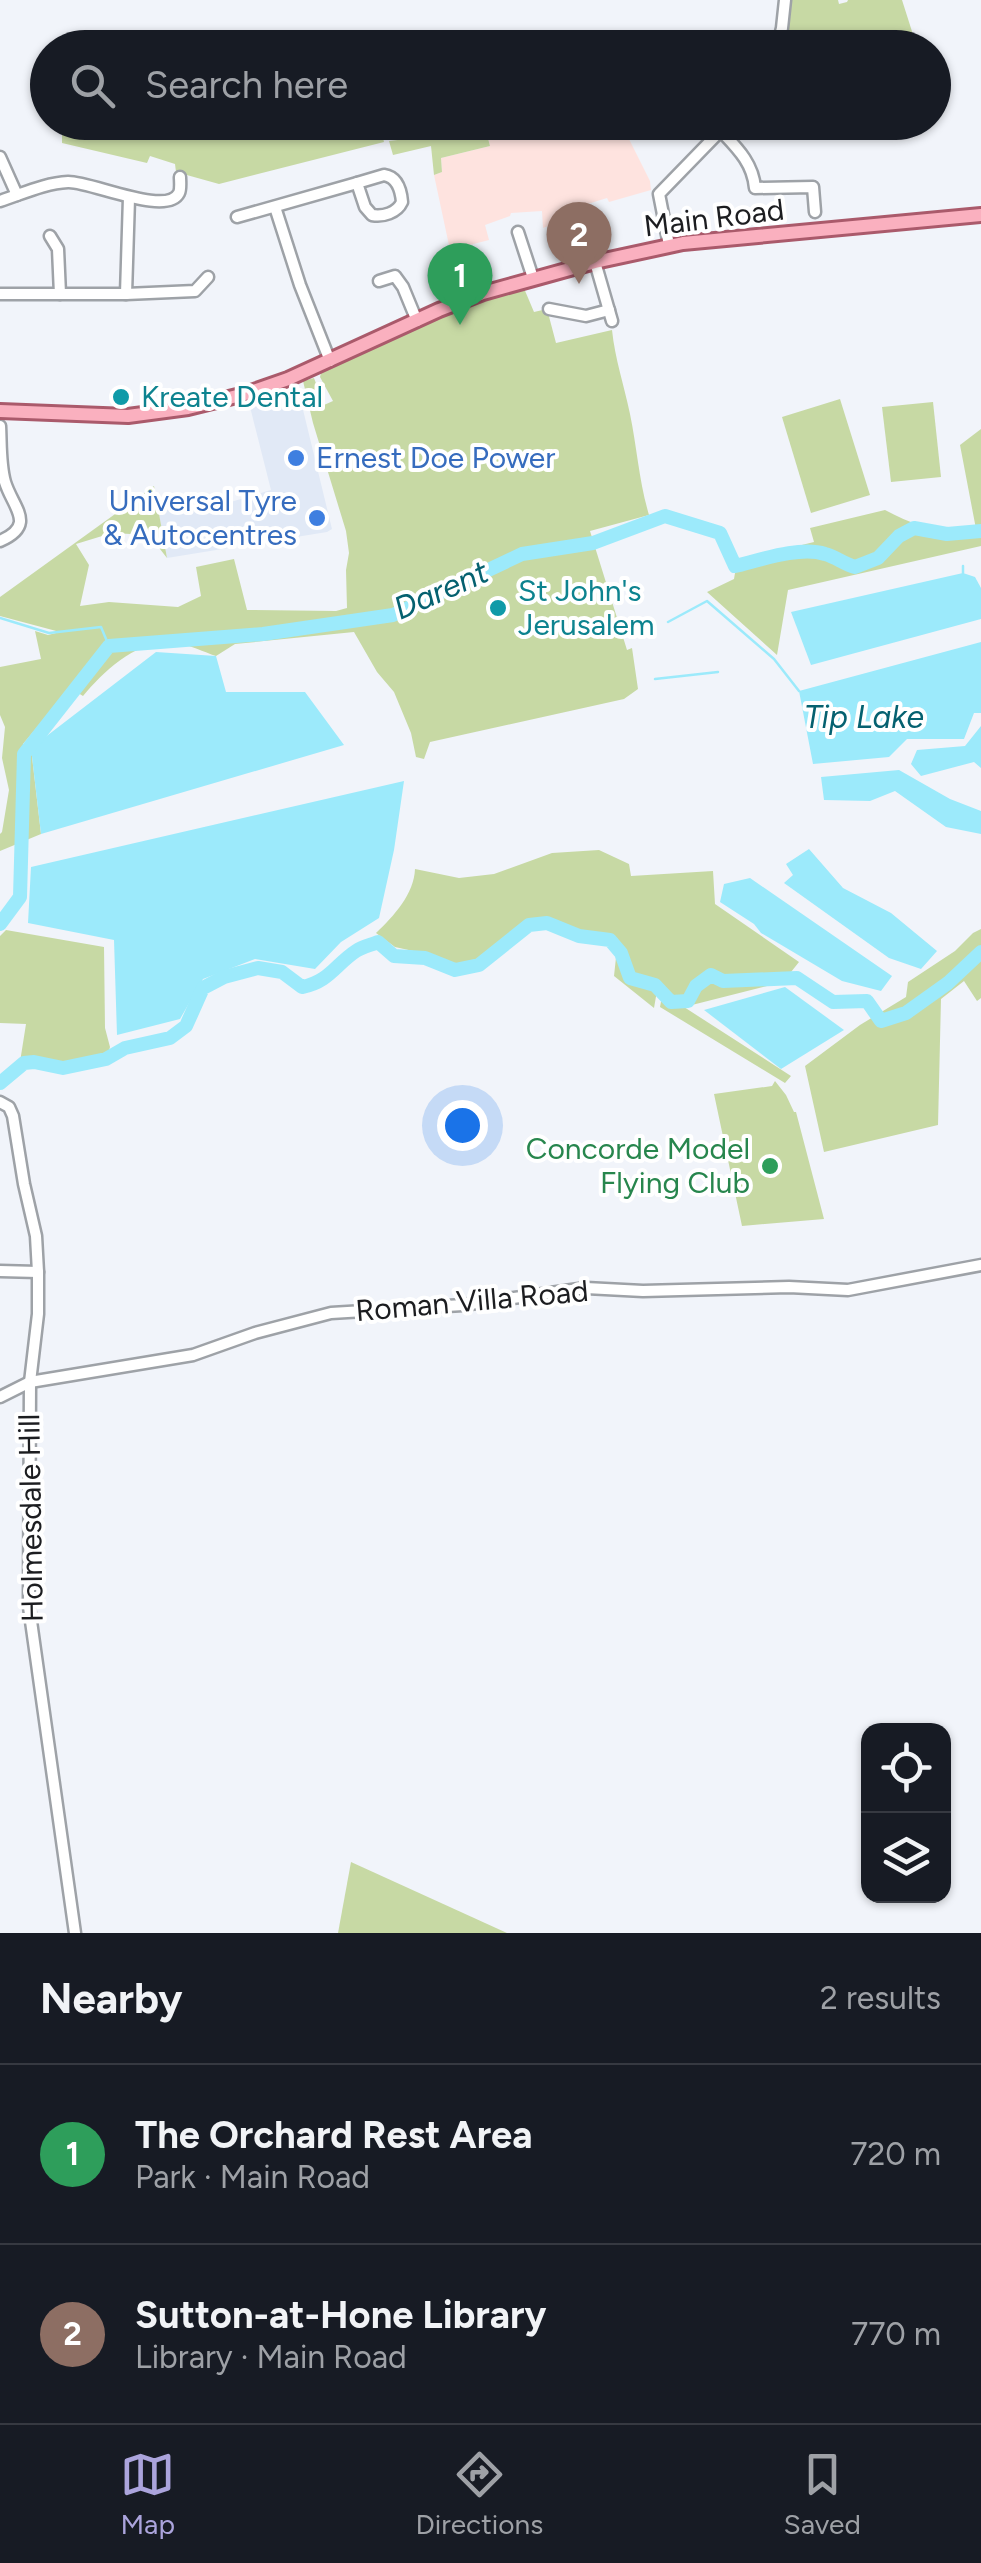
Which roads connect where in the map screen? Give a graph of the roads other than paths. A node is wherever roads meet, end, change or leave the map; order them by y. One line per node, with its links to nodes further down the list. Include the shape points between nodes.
1 (785, 0): 2 (street)
2 (782, 30)
3 (712, 140): 17 (street, via 659,194)
4 (733, 140): 12 (street, via 754,172 755,188 813,187)
5 (0, 157): 8 (street)
6 (180, 178): 9 (street, via 177,197 166,202)
7 (357, 184): 7 (street, via 390,176 400,206 372,215); 11 (street)
8 (16, 196): 9 (street, via 83,182); 10 (street)
9 (129, 198): 24 (street)
10 (0, 201)
11 (274, 207): 14 (street); 27 (street)
12 (815, 212)
13 (981, 215): 17 (main road, Main Road)
14 (237, 216)
15 (518, 232): 20 (street)
16 (50, 236): 23 (street, via 58,249)
17 (669, 246): 18 (main road, Main Road)
18 (596, 262): 20 (main road, Main Road); 25 (street, via 611,316)
19 (208, 277): 24 (street, via 195,290)
20 (534, 278): 26 (main road, Main Road)
21 (379, 281): 26 (street, via 395,276)
22 (0, 294): 23 (street)
23 (60, 294): 24 (street)
24 (126, 294)
25 (549, 310)
26 (417, 321): 27 (main road, Main Road)
27 (330, 362): 28 (main road, Main Road, via 245,394 152,414)
28 (0, 411)
29 (0, 426): 30 (street, via 4,480 21,520)
30 (0, 542)
31 (3, 1103): 34 (street, Holmesdale Hill, via 13,1116)
32 (981, 1266): 35 (street, Roman Villa Road, via 848,1290 586,1288 331,1313 193,1355)
33 (0, 1271): 34 (street)
34 (38, 1272): 35 (street, Holmesdale Hill)
35 (30, 1382): 36 (street, Roman Villa Road); 37 (street, Holmesdale Hill, via 29,1607)
36 (0, 1397)
37 (75, 1933)

